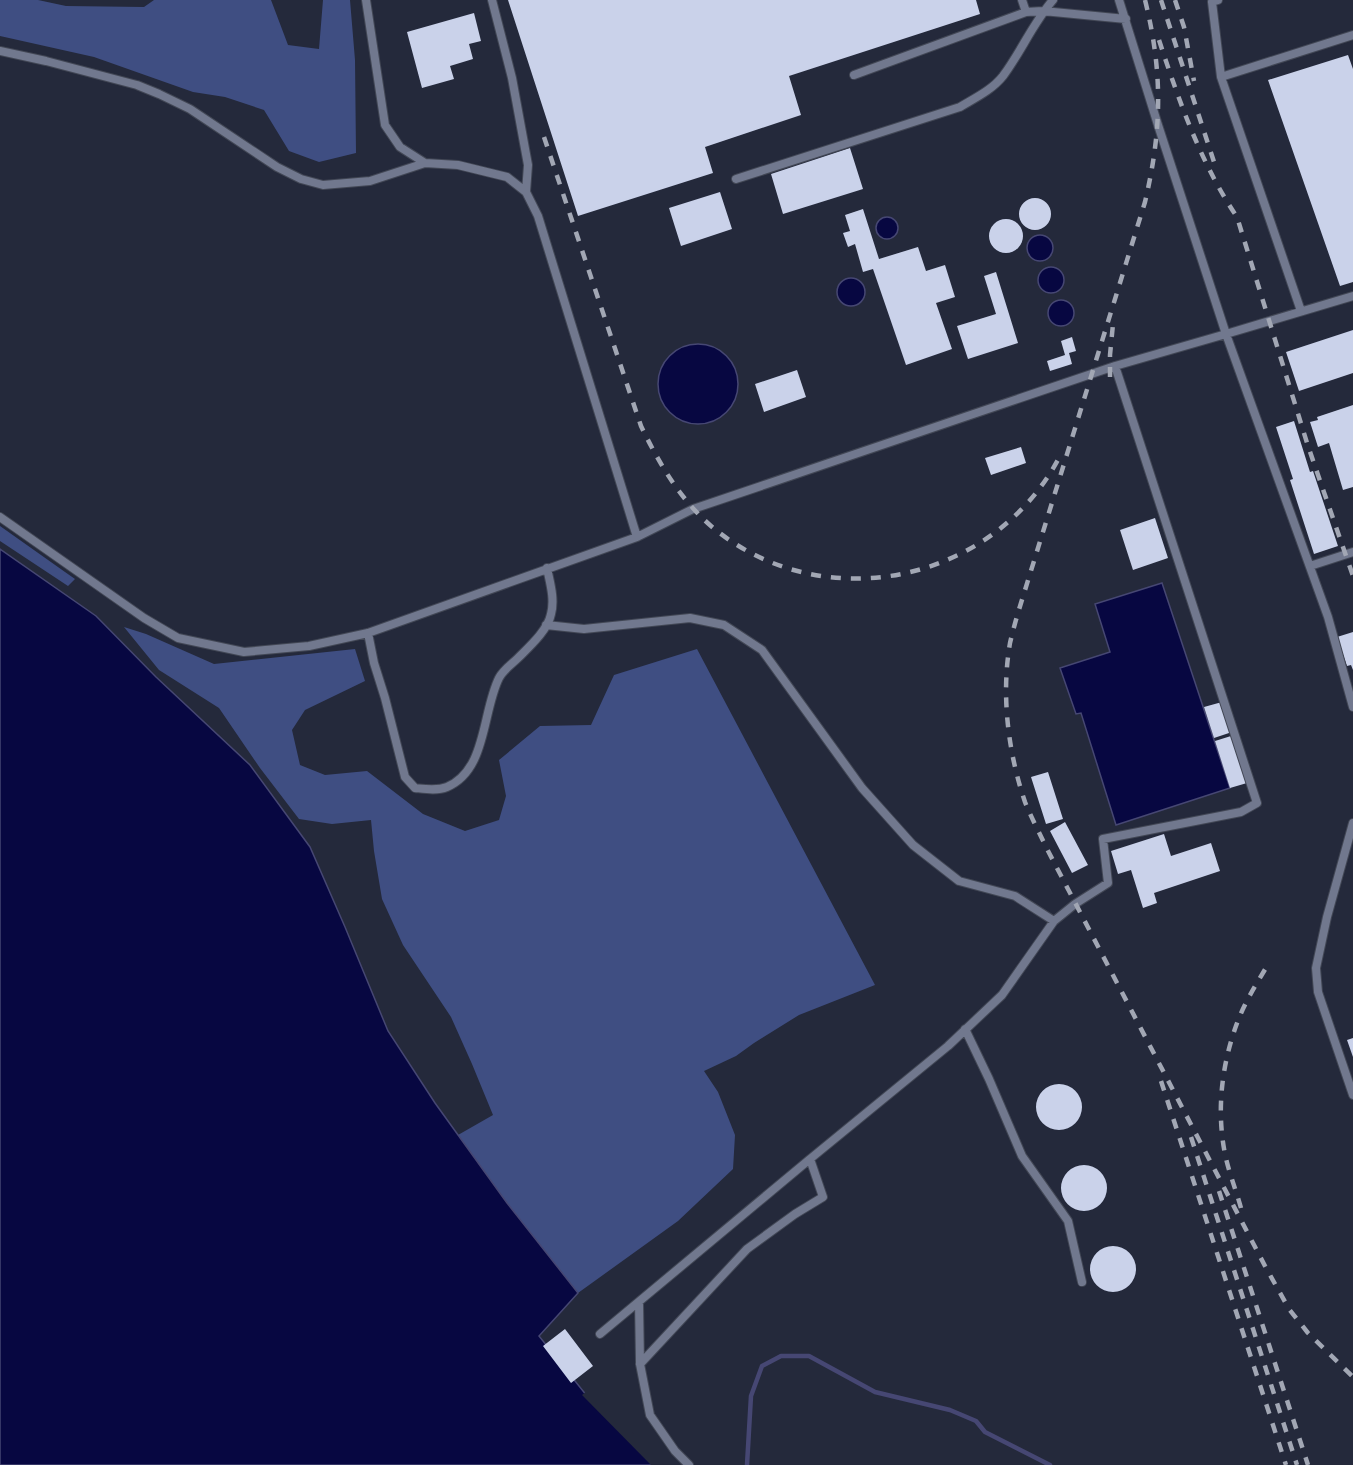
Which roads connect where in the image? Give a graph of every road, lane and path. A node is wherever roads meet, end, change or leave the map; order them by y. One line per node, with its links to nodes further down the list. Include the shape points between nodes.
1 (366, 0): 14 (lane, via 385,124 400,147)
2 (492, 0): 16 (lane, via 528,165)
3 (1022, 0): 8 (lane)
4 (1053, 0): 7 (lane)
5 (1119, 0): 9 (lane)
6 (1218, 0): 13 (lane, via 1212,2)
7 (1043, 11): 8 (lane); 9 (lane); 15 (lane, via 1002,77 960,107)
8 (1026, 12): 12 (lane)
9 (1126, 19): 19 (lane)
10 (1353, 35): 13 (lane)
11 (0, 51): 14 (lane, via 159,93 301,179 323,184 370,181)
12 (854, 75)
13 (1221, 77): 18 (lane)
14 (425, 164): 16 (lane, via 458,165 507,177)
15 (736, 179)
16 (526, 192): 22 (lane, via 538,216)
17 (1353, 296): 18 (lane)
18 (1300, 311): 19 (lane)
19 (1226, 334): 20 (lane); 24 (lane)
20 (1115, 366): 22 (lane, via 693,509); 30 (lane, via 1257,803 1241,812 1103,839 1108,884)
21 (0, 517): 27 (lane, via 178,638 244,652 309,646)
22 (637, 537): 25 (lane)
23 (1353, 552): 24 (lane)
24 (1310, 566): 28 (lane)
25 (547, 568): 26 (lane, via 552,596 551,616); 27 (lane)
26 (546, 625): 27 (lane, via 500,675 475,759 465,775 446,788 432,790 415,788 405,777); 30 (lane, via 584,628 690,618 724,625 762,650 862,788 913,845 959,880 1016,896)
27 (368, 633)
28 (1353, 707)
29 (1353, 823): 32 (lane, via 1316,968 1318,992)
30 (1054, 921): 31 (lane, via 1002,995)
31 (966, 1029): 33 (lane); 34 (lane, via 1022,1156 1068,1221)
32 (1353, 1095)
33 (810, 1159): 35 (lane); 37 (lane, via 823,1197 747,1249)
34 (1082, 1282)
35 (639, 1302): 36 (lane); 37 (lane)
36 (600, 1334)
37 (640, 1364): 38 (lane, via 650,1415)
38 (689, 1465)

